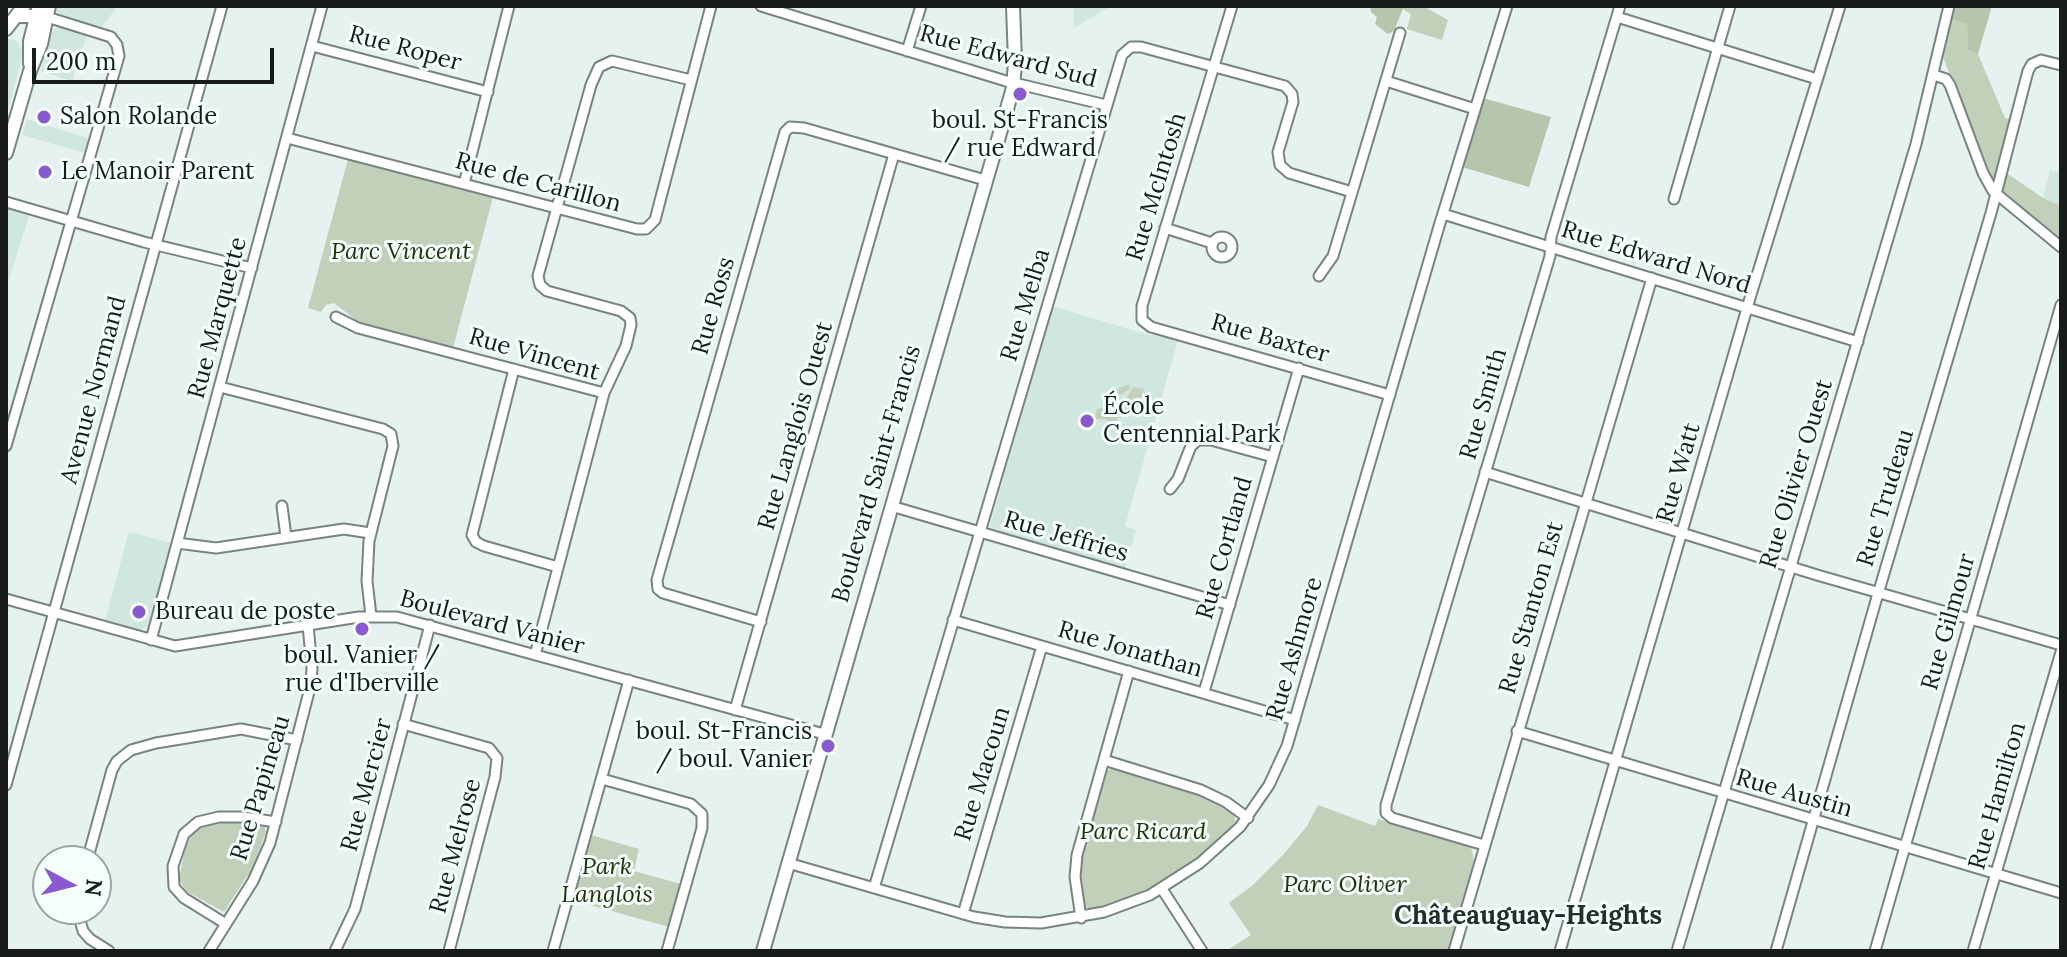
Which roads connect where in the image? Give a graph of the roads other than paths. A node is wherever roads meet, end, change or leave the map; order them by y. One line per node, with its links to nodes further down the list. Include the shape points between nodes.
1 (222, 6): 46 (street, Avenue Normand)
2 (322, 6): 19 (street, Rue Marquette)
3 (509, 6): 29 (street)
4 (711, 6): 26 (street, Rue de Carillon)
5 (761, 6): 21 (street, Rue Edward Sud, via 807,14)
6 (921, 6): 21 (street)
7 (1013, 6): 28 (street, Boulevard Saint-Francis)
8 (1232, 6): 23 (street, Rue McIntosh)
9 (1507, 6): 31 (street, Rue Ashmore)
10 (1620, 6): 16 (street, Rue Smith)
11 (1730, 6): 20 (street)
12 (1840, 6): 25 (street, Rue Watt)
13 (1949, 6): 24 (street, Rue Olivier Ouest)
14 (20, 11): 15 (street); 17 (street)
15 (43, 11): 33 (street, via 41,44); 43 (street, via 107,35 117,45 118,60)
16 (1617, 17): 20 (street); 47 (street, Rue Smith)
17 (6, 29)
18 (1400, 33): 27 (street)
19 (312, 46): 29 (street, Rue Roper); 32 (street, Rue Marquette)
20 (1718, 48): 25 (street); 39 (street)
21 (907, 51): 28 (street, Rue Edward Sud)
22 (2061, 65): 38 (street, Rue Trudeau, via 2038,61 2028,71)
23 (1214, 66): 30 (street, Rue Melba, via 1131,47 1120,58); 37 (street, Rue Melba, via 1288,88 1293,102 1278,152 1280,165 1289,173); 44 (street, Rue McIntosh)
24 (1934, 75): 38 (street, via 1949,83); 56 (street, Rue Olivier Ouest)
25 (1817, 79): 53 (street, Rue Watt)
26 (691, 80): 41 (street, via 617,61 599,67); 41 (street, Rue de Carillon, via 650,228)
27 (1386, 81): 31 (street); 37 (street)
28 (1014, 83): 30 (street, Rue Edward Sud); 35 (street, Boulevard Saint-Francis)
29 (488, 92): 36 (street)
30 (1106, 105): 69 (street, Rue Melba)
31 (1475, 109): 42 (street, Rue Ashmore)
32 (287, 138): 36 (street, Rue de Carillon); 49 (street, Rue Marquette)
33 (6, 153)
34 (894, 154): 35 (street, Rue Ross); 83 (street, Rue Langlois Ouest); 83 (street, Rue Ross, via 798,127 785,132 661,561 657,580 663,593)
35 (985, 180): 68 (street, Boulevard Saint-Francis)
36 (464, 184): 41 (street, Rue de Carillon)
37 (1352, 192): 50 (street, via 1332,260)
38 (1996, 194): 48 (street); 76 (street, Rue Trudeau)
39 (1674, 199)
40 (6, 202): 43 (street)
41 (558, 209): 60 (street, via 540,285 625,313 631,320 626,346)
42 (1443, 214): 47 (street, Rue Edward Nord); 61 (street, Rue Ashmore)
43 (70, 221): 46 (street); 62 (street)
44 (1165, 228): 45 (street); 55 (street, Rue McIntosh)
45 (1212, 243)
46 (155, 245): 49 (street); 79 (street, Avenue Normand)
47 (1550, 246): 51 (street, Rue Edward Nord); 64 (street, Rue Smith)
48 (2061, 247)
49 (252, 268): 59 (street, Rue Marquette)
50 (1319, 276)
51 (1652, 278): 53 (street, Rue Edward Nord); 66 (street, Rue Stanton Est)
52 (2061, 305): 81 (street, Rue Gilmour)
53 (1748, 307): 56 (street, Rue Edward Nord); 71 (street, Rue Watt)
54 (336, 317): 58 (street, Rue Vincent, via 358,328)
55 (1142, 320): 57 (street, Rue Baxter, via 1162,331)
56 (1858, 342): 75 (street, Rue Olivier Ouest)
57 (1299, 368): 61 (street, Rue Baxter); 63 (street, Rue Cortland)
58 (514, 369): 60 (street, Rue Vincent); 74 (street, via 472,535 484,546)
59 (220, 387): 70 (street, via 391,434 393,446); 73 (street, Rue Marquette)
60 (604, 393): 74 (street, Rue Vincent)
61 (1390, 395): 95 (street, Rue Ashmore)
62 (6, 446)
63 (1273, 457): 65 (street, via 1198,440); 78 (street, Rue Cortland)
64 (1485, 472): 66 (street); 109 (street, Rue Smith, via 1386,813)
65 (1170, 489)
66 (1584, 503): 71 (street); 97 (street, Rue Stanton Est)
67 (282, 506): 72 (street)
68 (891, 506): 69 (street, Rue Jeffries); 98 (street, Boulevard Saint-Francis)
69 (979, 532): 78 (street, Rue Jeffries); 82 (street, Rue Melba)
70 (370, 533): 72 (street, via 344,529); 80 (street)
71 (1682, 533): 75 (street); 101 (street, Rue Watt)
72 (286, 537): 73 (street, via 216,548)
73 (177, 543): 86 (street, Rue Marquette)
74 (558, 567): 90 (street, Rue Vincent)
75 (1790, 567): 76 (street); 104 (street, Rue Olivier Ouest)
76 (1878, 593): 81 (street); 106 (street, Rue Trudeau)
77 (6, 599): 79 (street, Boulevard Vanier)
78 (1230, 605): 93 (street, Rue Cortland)
79 (54, 612): 86 (street, Boulevard Vanier); 103 (street, Avenue Normand)
80 (371, 616): 84 (street, Boulevard Vanier); 85 (street, Boulevard Vanier)
81 (1971, 619): 87 (street); 110 (street, Rue Gilmour)
82 (953, 620): 88 (street, Rue Jonathan); 113 (street, Rue Melba)
83 (761, 622): 94 (street, Rue Langlois Ouest)
84 (308, 625): 86 (street, Boulevard Vanier, via 182,645); 99 (street, Rue Papineau, via 312,675)
85 (430, 625): 90 (street, Boulevard Vanier); 96 (street, Rue Mercier)
86 (151, 640)
87 (2061, 645)
88 (1042, 646): 91 (street, Rue Jonathan); 116 (street, Rue Macoun)
89 (2061, 652): 112 (street, Rue Hamilton)
90 (535, 655): 92 (street, Boulevard Vanier)
91 (1129, 671): 93 (street, Rue Jonathan); 100 (street)
92 (629, 680): 94 (street, Boulevard Vanier); 102 (street)
93 (1204, 692): 95 (street, Rue Jonathan)
94 (735, 710): 98 (street, Boulevard Vanier)
95 (1295, 720): 105 (street, Rue Ashmore, via 1275,775)
96 (403, 724): 122 (street, Rue Mercier, via 355,909); 123 (street, Rue Melrose, via 483,746 497,758)
97 (1517, 731): 101 (street, Rue Austin); 109 (street, Rue Stanton Est)
98 (824, 734): 111 (street, Boulevard Saint-Francis)
99 (297, 740): 107 (street, Rue Papineau); 108 (street, via 241,729 131,750 112,770)
100 (1104, 760): 105 (street, via 1201,790); 117 (street, via 1076,863)
101 (1616, 761): 104 (street, Rue Austin); 129 (street, Rue Watt)
102 (602, 779): 124 (street); 125 (street, via 691,804 702,814)
103 (6, 785)
104 (1722, 794): 106 (street, Rue Austin); 130 (street, Rue Olivier Ouest)
105 (1248, 818): 114 (street, Rue Ashmore, via 1206,859)
106 (1813, 820): 110 (street, Rue Austin); 131 (street, Rue Trudeau)
107 (276, 822): 118 (street, Rue Papineau, via 258,871); 118 (street, via 219,817 198,822 184,834 174,860 174,887)
108 (91, 845)
109 (1484, 845): 128 (street, Rue Stanton Est)
110 (1905, 847): 112 (street, Rue Austin); 132 (street, Rue Gilmour)
111 (788, 863): 113 (street, Rue Ashmore); 126 (street, Boulevard Saint-Francis)
112 (1996, 873): 115 (street, Rue Austin); 133 (street, Rue Hamilton)
113 (874, 888): 116 (street, Rue Ashmore)
114 (1162, 889): 117 (street, Rue Ashmore); 127 (street)
115 (2061, 893)
116 (963, 914): 117 (street, Rue Ashmore, via 1024,923)
117 (1081, 918)
118 (226, 924): 121 (street, Rue Papineau)
119 (81, 925): 120 (street, via 90,939)
120 (109, 951)
121 (209, 951)
122 (335, 951)
123 (449, 951)
124 (553, 951)
125 (667, 951)
126 (763, 951)
127 (1202, 951)
128 (1454, 951)
129 (1560, 951)
130 (1677, 951)
131 (1776, 951)
132 (1875, 951)
133 (1973, 951)

